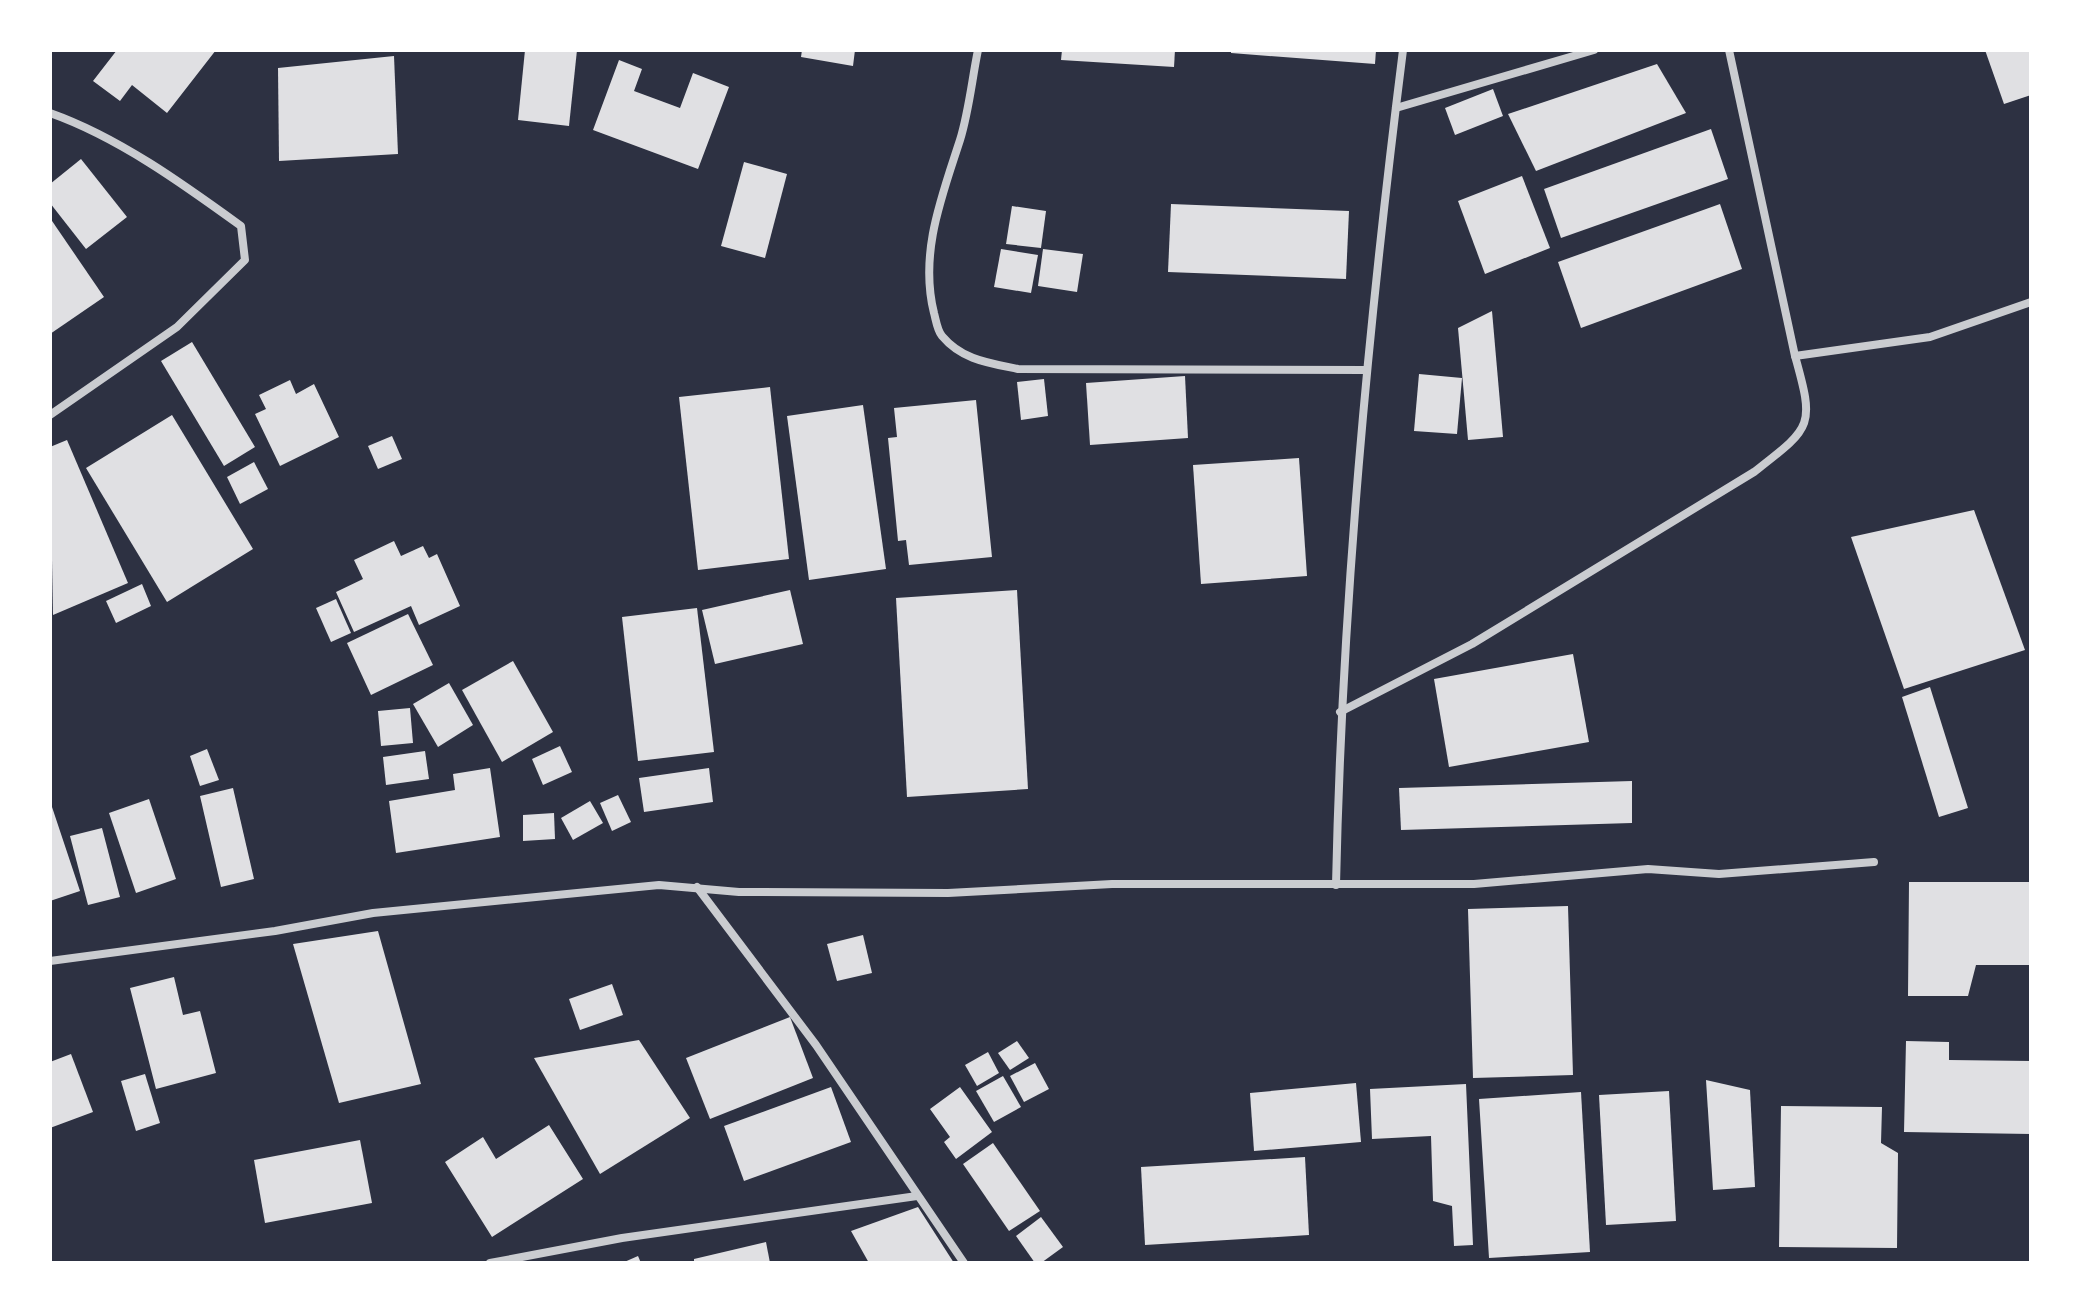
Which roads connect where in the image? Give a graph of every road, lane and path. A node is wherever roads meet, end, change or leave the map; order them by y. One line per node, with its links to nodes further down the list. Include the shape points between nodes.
1 (978, 50): 9 (street, via 928,268 940,334 970,360 1018,369)
2 (1403, 50): 5 (street)
3 (1594, 50): 5 (street)
4 (1729, 50): 8 (street)
5 (1396, 108): 9 (street)
6 (50, 113): 10 (street, via 130,154 241,226 245,260 177,327)
7 (2031, 302): 8 (street, via 1930,337)
8 (1795, 356): 11 (street, via 1809,405 1794,441 1754,472 1472,644)
9 (1365, 370): 11 (street)
10 (50, 415)
11 (1340, 712): 13 (street)
12 (1874, 862): 13 (street, via 1719,874 1648,869 1474,884)
13 (1336, 885): 14 (street, via 1112,884 948,893)
14 (697, 887): 15 (street, via 649,886 373,913); 16 (street, via 816,1045)
15 (50, 961)
16 (917, 1196): 17 (street, via 622,1238); 18 (street)
17 (490, 1263)
18 (964, 1263)

